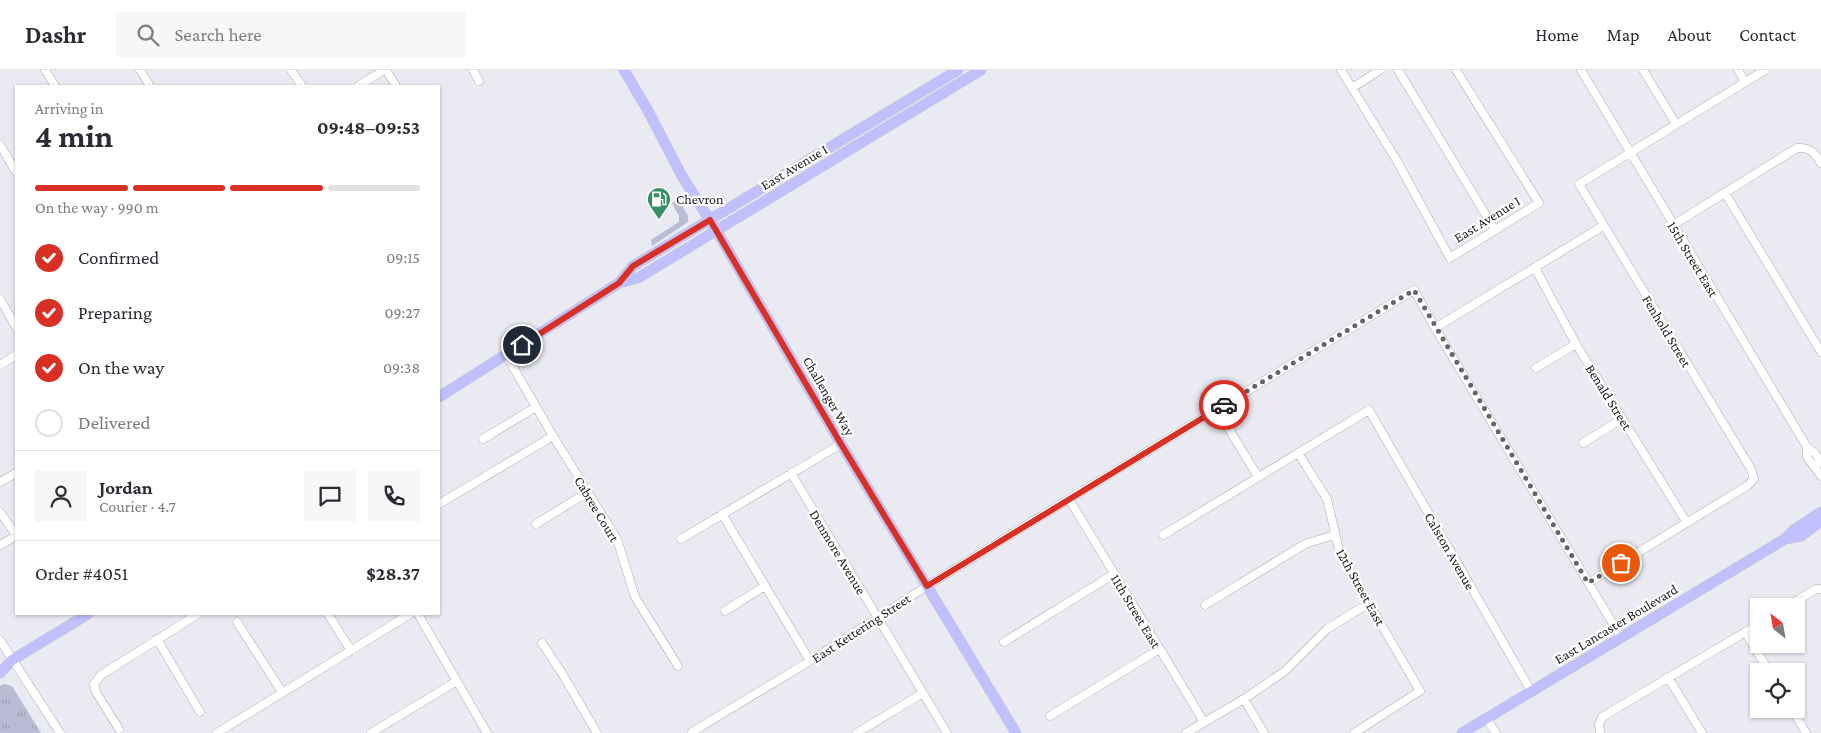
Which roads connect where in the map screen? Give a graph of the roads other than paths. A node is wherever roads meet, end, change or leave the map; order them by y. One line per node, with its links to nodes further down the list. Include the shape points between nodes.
1 (46, 70): 19 (street)
2 (140, 70): 20 (street)
3 (291, 70): 21 (street)
4 (385, 70): 22 (street); 23 (street)
5 (472, 70): 17 (street)
6 (624, 70): 33 (main road, Challenger Way)
7 (958, 70): 25 (main road, East Avenue I)
8 (981, 70): 26 (main road, East Avenue I)
9 (1341, 70): 24 (street)
10 (1380, 70): 24 (street)
11 (1398, 70): 37 (street)
12 (1456, 70): 37 (street, East Avenue I, via 1539,203)
13 (1580, 70): 29 (street, 15th Street East)
14 (1643, 70): 27 (street)
15 (1738, 70): 18 (street)
16 (1765, 70): 18 (street)
17 (479, 81)
18 (1745, 82): 27 (street)
19 (54, 85)
20 (149, 85)
21 (301, 85)
22 (360, 85)
23 (395, 85)
24 (1352, 88): 37 (street, East Avenue I, via 1397,161 1450,258)
25 (904, 103): 26 (main road); 33 (main road, East Avenue I)
26 (910, 113): 36 (main road, East Avenue I)
27 (1676, 124): 29 (street)
28 (0, 144): 31 (street)
29 (1630, 152): 34 (street, 15th Street East); 35 (street, Fenhold Street, via 1579,184)
30 (1821, 163): 32 (street, via 1814,152 1797,148)
31 (15, 170)
32 (1725, 193): 34 (street); 44 (street)
33 (710, 220): 36 (main road, Challenger Way); 39 (main road, East Avenue I, via 633,266)
34 (1673, 225): 57 (street, 15th Street East)
35 (1603, 226): 38 (street); 72 (street, Fenhold Street, via 1751,469 1754,479)
36 (716, 230): 39 (main road, East Avenue I, via 638,278); 56 (main road, Challenger Way)
37 (1495, 230)
38 (1535, 268): 42 (street); 43 (street, Benald Street)
39 (619, 283): 46 (main road, East Avenue I)
40 (0, 300): 41 (street)
41 (15, 325)
42 (1435, 328): 51 (street, East Kettering Street, via 1414,290); 82 (street)
43 (1576, 344): 48 (street); 52 (street, Benald Street)
44 (1821, 352)
45 (15, 356): 47 (street)
46 (506, 356): 49 (main road, East Avenue I); 50 (street, Cabree Court)
47 (0, 365)
48 (1536, 368)
49 (440, 396)
50 (536, 407): 53 (street, Cabree Court); 54 (street)
51 (1217, 409): 63 (street); 66 (street, East Kettering Street)
52 (1622, 419): 55 (street); 72 (street, Benald Street)
53 (553, 436): 65 (street, Cabree Court); 67 (street)
54 (483, 439)
55 (1583, 443)
56 (841, 444): 60 (street); 84 (main road, Challenger Way)
57 (1806, 447): 59 (street, 15th Street East); 62 (street, 15th Street East, via 1807,457)
58 (1298, 453): 63 (street); 75 (street, 12th Street East, via 1327,499); 114 (street, Calston Avenue, via 1369,410)
59 (1821, 463)
60 (791, 473): 70 (street); 95 (street, Denmore Avenue)
61 (15, 474): 64 (street)
62 (1821, 476)
63 (1258, 477): 76 (street)
64 (0, 482)
65 (588, 492): 73 (street); 110 (street, Cabree Court, via 618,539 635,597)
66 (1069, 499): 81 (street, 11th Street East); 84 (street, East Kettering Street)
67 (440, 503)
68 (0, 512): 74 (street)
69 (1821, 512): 79 (main road, East Lancaster Boulevard, via 1795,529)
70 (722, 514): 78 (street); 83 (street)
71 (1821, 521): 79 (main road, East Lancaster Boulevard, via 1801,536)
72 (1687, 523): 82 (street)
73 (536, 524)
74 (15, 534)
75 (1334, 535): 87 (street, 12th Street East, via 1340,554); 88 (street, via 1305,544)
76 (1163, 536)
77 (15, 537): 80 (street)
78 (681, 539)
79 (1786, 540): 99 (main road, East Lancaster Boulevard)
80 (0, 545)
81 (1114, 574): 102 (street); 105 (street, 11th Street East)
82 (1588, 583): 99 (street)
83 (766, 586): 89 (street); 107 (street)
84 (927, 586): 95 (street, East Kettering Street); 132 (main road, Challenger Way)
85 (1821, 589): 86 (street)
86 (1801, 598)
87 (1369, 603): 117 (street, via 1327,629 1285,671); 135 (street, 12th Street East, via 1420,691)
88 (1206, 605)
89 (726, 611)
90 (86, 615): 106 (main road)
91 (196, 615): 101 (street)
92 (329, 615): 104 (street)
93 (408, 615): 104 (street)
94 (419, 615): 113 (street)
95 (876, 618): 107 (street, East Kettering Street); 116 (street, Denmore Avenue)
96 (237, 622): 115 (street)
97 (1750, 629): 98 (street)
98 (1745, 632): 109 (street); 112 (street)
99 (1621, 637): 114 (main road, East Lancaster Boulevard)
100 (0, 640): 106 (street)
101 (157, 640): 118 (street); 123 (street, via 101,675 94,684)
102 (1004, 642)
103 (542, 643): 129 (street)
104 (350, 650): 115 (street)
105 (1158, 650): 119 (street); 122 (street, 11th Street East)
106 (12, 660): 108 (main road); 111 (main road); 125 (street)
107 (810, 661): 124 (street, East Kettering Street)
108 (0, 663)
109 (1764, 663)
110 (678, 666)
111 (0, 673)
112 (1668, 677): 138 (street, via 1602,717); 139 (street)
113 (457, 681): 127 (street); 128 (street)
114 (1530, 691): 120 (main road, East Lancaster Boulevard)
115 (282, 692): 126 (street)
116 (923, 693): 130 (street); 131 (street, Denmore Avenue)
117 (1244, 699): 122 (street); 134 (street)
118 (200, 712)
119 (1050, 716)
120 (1486, 718): 136 (main road, East Lancaster Boulevard); 137 (street)
121 (1797, 718): 140 (street)
122 (1204, 722): 133 (street)
123 (117, 732)
124 (692, 732)
125 (60, 733)
126 (217, 733)
127 (371, 733)
128 (487, 733)
129 (597, 733)
130 (857, 733)
131 (947, 733)
132 (1016, 733)
133 (1186, 733)
134 (1264, 733)
135 (1354, 733)
136 (1462, 733)
137 (1496, 733)
138 (1600, 733)
139 (1702, 733)
140 (1806, 733)

